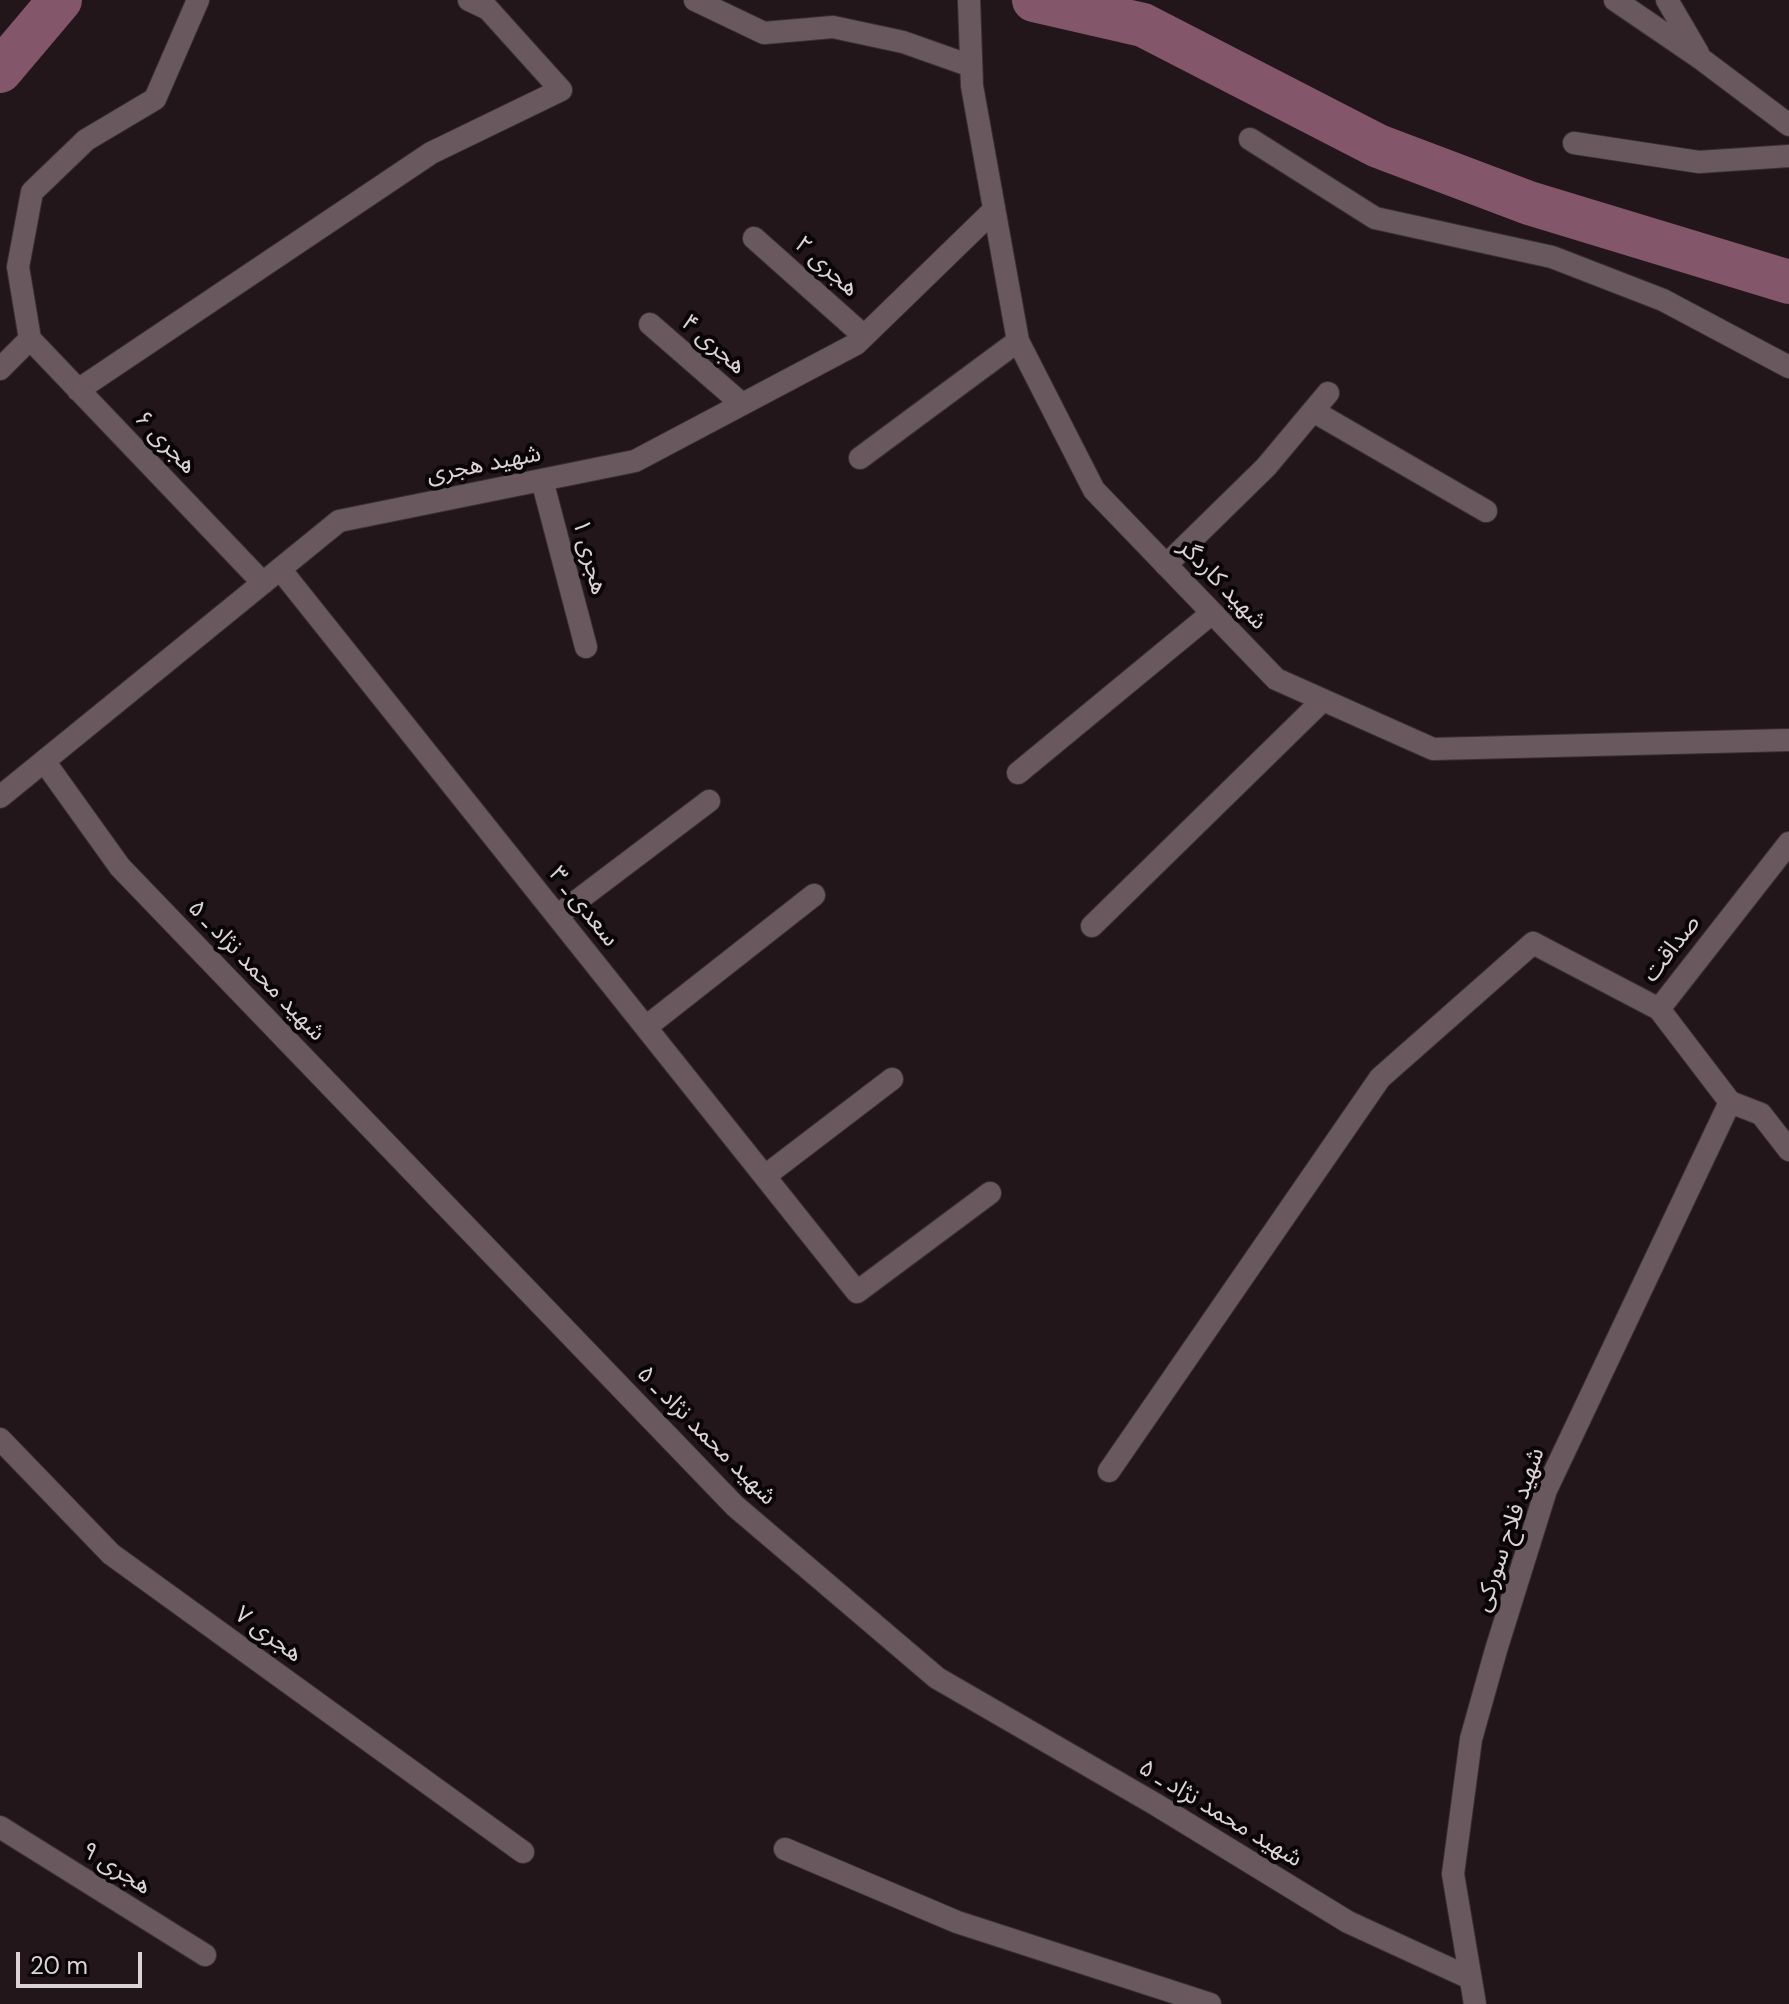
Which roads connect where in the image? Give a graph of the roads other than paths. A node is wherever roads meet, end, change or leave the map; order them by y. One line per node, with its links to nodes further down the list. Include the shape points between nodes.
1 (198, 0): 17 (street, via 155,99 86,140 32,192 18,267)
2 (469, 0): 21 (street, via 488,9 561,90 431,153)
3 (695, 0): 8 (street, via 764,33 833,27 903,42)
4 (969, 0): 8 (street, شهید کاردگر)
5 (1615, 0): 7 (street)
6 (1667, 0): 7 (street)
7 (1700, 58): 9 (street)
8 (971, 66): 13 (street, شهید کاردگر)
9 (1789, 125)
10 (1250, 139): 19 (street, via 1375,218 1552,257 1663,300)
11 (1574, 143): 12 (street, via 1699,162)
12 (1789, 156)
13 (993, 211): 16 (street, شهید هجری); 18 (street, شهید کاردگر)
14 (754, 238): 16 (street, هجری ۲)
15 (650, 324): 23 (street, هجری ۴)
16 (864, 336): 23 (street, شهید هجری)
17 (30, 339): 20 (street); 21 (street, هجری ۶)
18 (1018, 341): 25 (street); 28 (street, شهید کاردگر, via 1094,490)
19 (1789, 367)
20 (0, 369)
21 (78, 390): 29 (street, هجری ۶)
22 (1328, 393): 24 (street)
23 (742, 404): 26 (street, شهید هجری, via 635,461)
24 (1313, 411): 27 (street); 28 (street, via 1266,467)
25 (860, 458)
26 (542, 480): 29 (street, شهید هجری, via 339,521); 31 (street, هجری ۱)
27 (1486, 511)
28 (1166, 565): 30 (street, شهید کاردگر)
29 (271, 576): 34 (street, شهید هجری); 40 (street, سعدی ـ ۳)
30 (1212, 613): 32 (street, شهید کاردگر, via 1276,679); 35 (street)
31 (586, 647)
32 (1323, 700): 33 (street, شهید کاردگر, via 1433,749); 41 (street)
33 (1789, 740)
34 (44, 761): 36 (street, شهید هجری); 55 (street, شهید محمد نژاد ـ ۵, via 120,867 735,1506 937,1678 1348,1922)
35 (1018, 773)
36 (0, 797)
37 (709, 801): 40 (street)
38 (1789, 843): 42 (street, صداقت)
39 (814, 895): 43 (street)
40 (557, 916): 43 (street, سعدی ـ ۳)
41 (1092, 926)
42 (1659, 1009): 45 (street, صداقت); 50 (street, via 1533,943 1380,1078)
43 (646, 1027): 47 (street, سعدی ـ ۳)
44 (892, 1079): 47 (street)
45 (1730, 1102): 46 (street, صداقت, via 1761,1114); 55 (street, شهید فلاح سورکی, via 1546,1490 1496,1650 1471,1739 1453,1874)
46 (1789, 1150)
47 (765, 1176): 48 (street, سعدی ـ ۳, via 857,1292)
48 (990, 1193)
49 (0, 1439): 53 (street, هجری ۷, via 111,1554)
50 (1109, 1471)
51 (0, 1827): 54 (street, هجری ۹)
52 (785, 1849): 56 (street, via 957,1922)
53 (523, 1852)
54 (205, 1955)
55 (1470, 1978): 57 (street, شهید فلاح سورکی)
56 (1210, 2004)
57 (1475, 2004)

